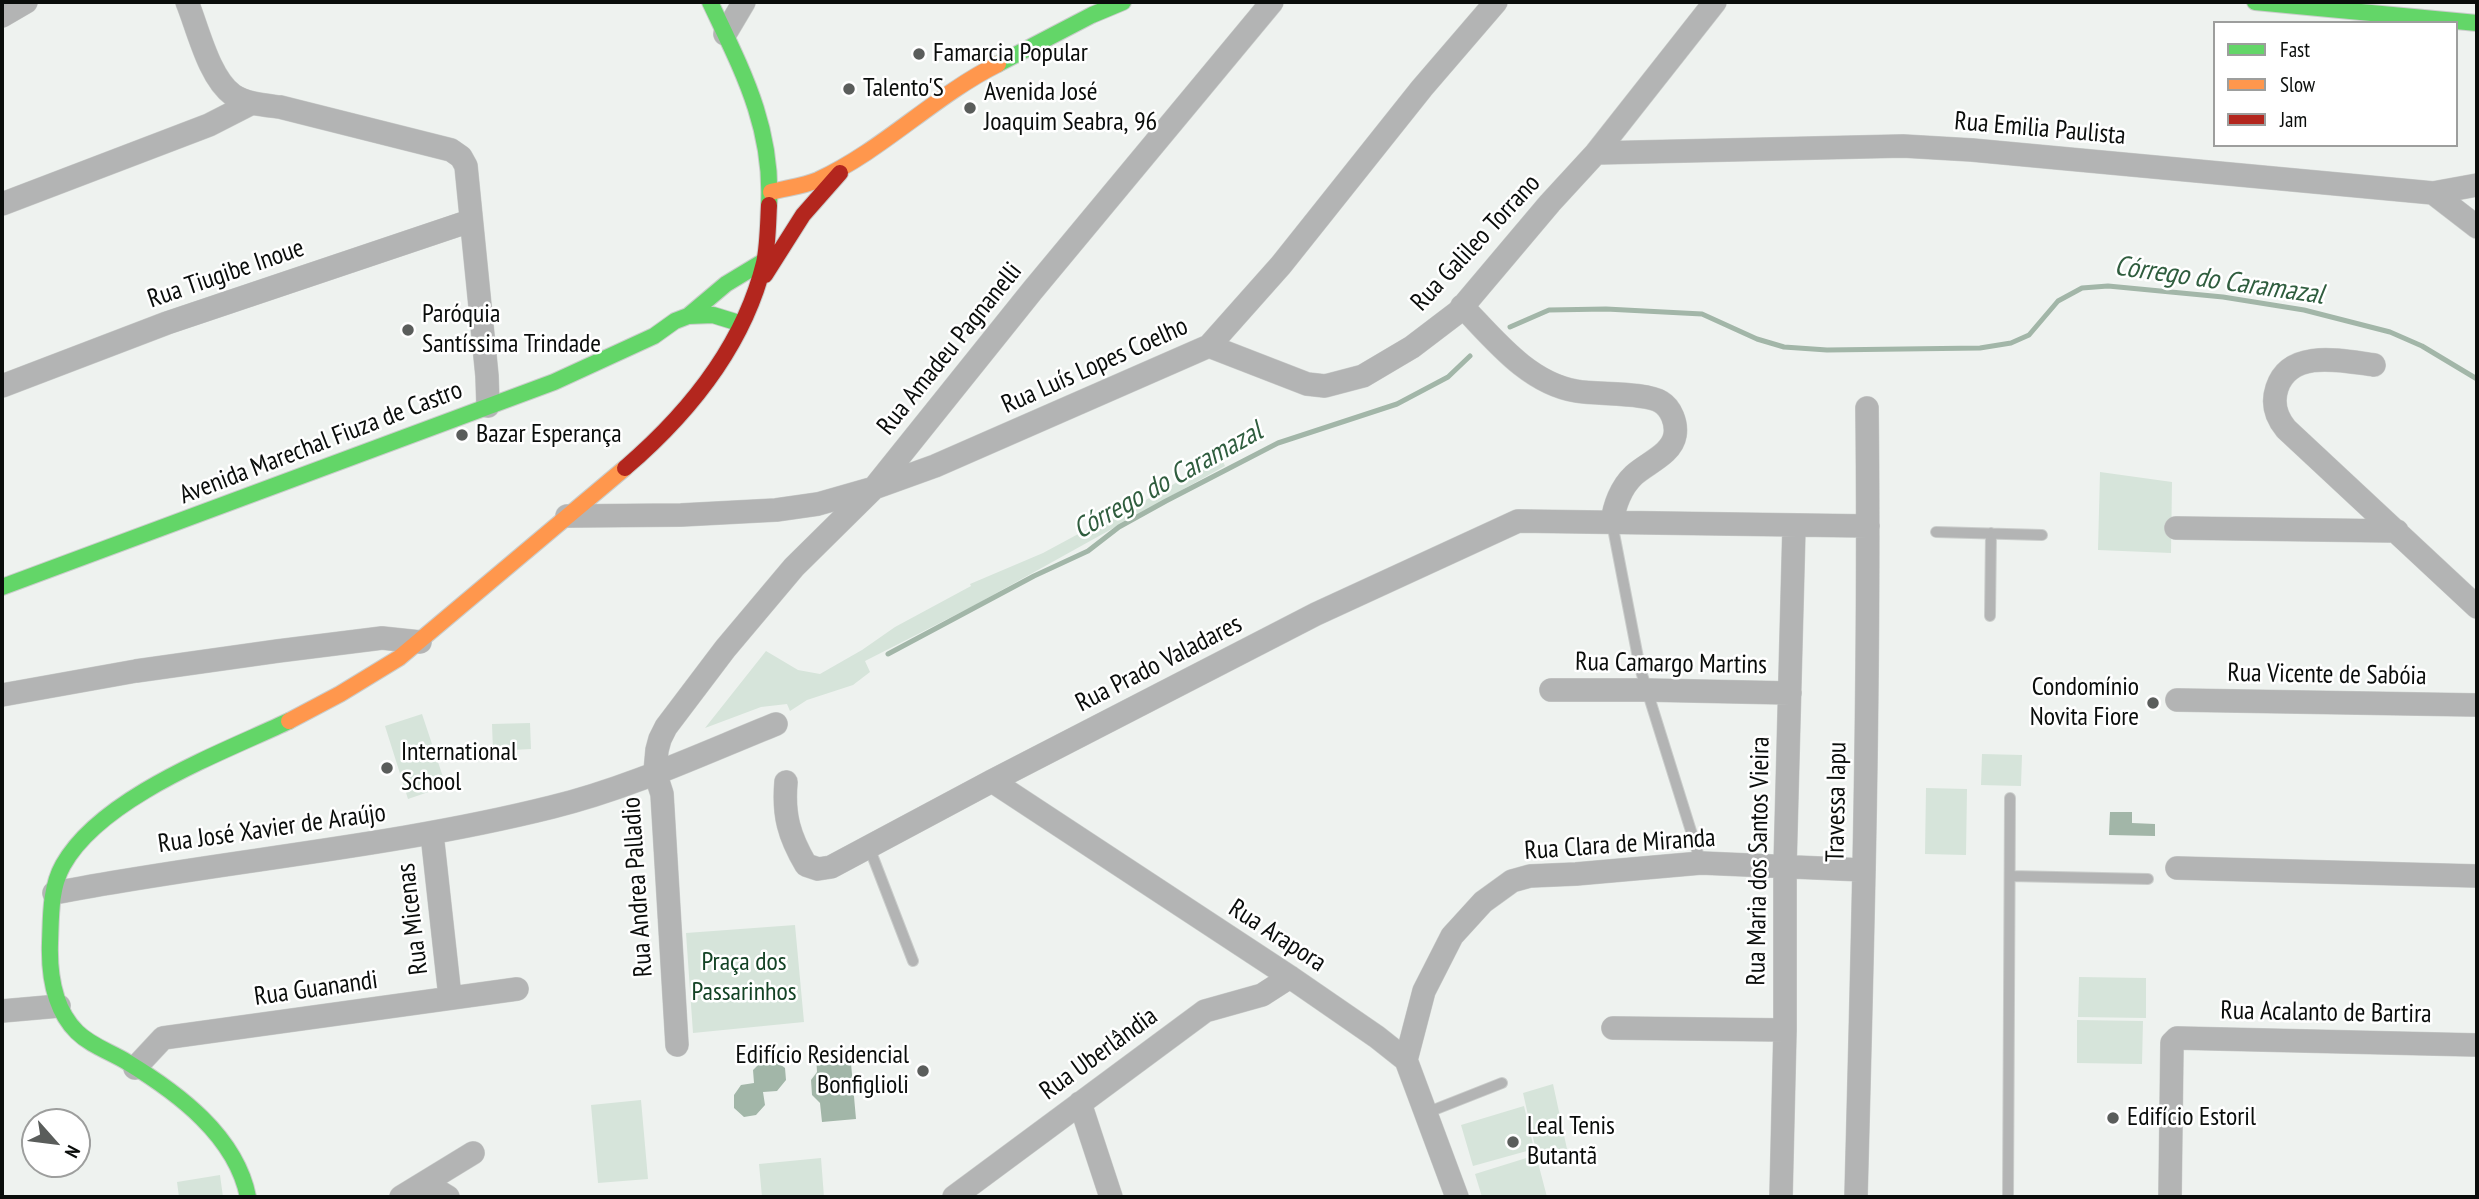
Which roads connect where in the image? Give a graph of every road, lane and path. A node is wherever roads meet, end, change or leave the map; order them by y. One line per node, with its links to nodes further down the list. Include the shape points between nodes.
1 (26, 2): 12 (street)
2 (187, 2): 17 (street, via 222,85)
3 (710, 2): 15 (main road)
4 (744, 2): 15 (street)
5 (1123, 2): 11 (main road)
6 (1272, 2): 38 (street, Rua Amadeu Pagnanelli)
7 (1496, 2): 33 (street, Rua Luís Lopes Coelho)
8 (1715, 2): 18 (street, Rua Galileo Torrano)
9 (2255, 2): 10 (main road)
10 (2296, 4): 13 (main road)
11 (1088, 8): 19 (main road, via 960,85)
12 (2, 16)
13 (2449, 21)
14 (2467, 23): 16 (street)
15 (725, 34): 21 (main road, via 755,100)
16 (2477, 34)
17 (252, 103): 23 (street, via 209,125); 24 (street, via 451,150 466,166)
18 (1596, 153): 22 (street, Rua Emilia Paulista, via 1903,146); 28 (street, Rua Galileo Torrano)
19 (851, 162): 21 (main road, via 815,181); 27 (main road, via 803,215)
20 (2477, 185): 22 (street, Rua Emilia Paulista)
21 (771, 192): 26 (main road)
22 (2433, 193): 25 (street)
23 (2, 204)
24 (470, 220): 35 (street, Rua Tiugibe Inoue, via 167,323); 36 (street)
25 (2477, 228)
26 (764, 261): 27 (main road); 29 (main road, Avenida Marechal Fiuza de Castro)
27 (755, 291): 30 (main road)
28 (1462, 306): 33 (street, Rua Galileo Torrano, via 1440,327 1385,364 1363,376 1325,386 1307,384); 40 (street, via 1505,350 1546,380 1578,392 1652,398 1667,407 1675,437 1663,453 1633,476 1619,498)
29 (688, 316): 30 (main road, via 713,315); 32 (main road, Avenida Marechal Fiuza de Castro)
30 (739, 323): 39 (main road, via 721,346 699,392 671,426)
31 (690, 334): 32 (main road, Avenida Marechal Fiuza de Castro)
32 (654, 336): 36 (main road, Avenida Marechal Fiuza de Castro, via 554,382)
33 (1209, 346): 38 (street, Rua Luís Lopes Coelho, via 935,466)
34 (2374, 365): 44 (street, via 2310,360 2294,366 2281,379 2273,403 2286,429)
35 (2, 386)
36 (488, 406): 48 (main road, Avenida Marechal Fiuza de Castro)
37 (1867, 408): 41 (street, Travessa Iapu)
38 (874, 488): 39 (street, Rua Luís Lopes Coelho, via 776,510); 59 (street, Rua Amadeu Pagnanelli, via 794,567)
39 (568, 516): 51 (main road)
40 (1612, 523): 42 (street); 53 (lane); 61 (street, Rua Prado Valadares, via 1518,521 1316,614)
41 (1868, 526): 42 (street); 69 (street, Travessa Iapu)
42 (1794, 527): 54 (street, Rua Maria dos Santos Vieira)
43 (2176, 528): 44 (street)
44 (2397, 531): 49 (street)
45 (1936, 532): 46 (lane)
46 (1992, 533): 47 (lane); 50 (lane)
47 (2042, 535)
48 (2, 587)
49 (2477, 607)
50 (1990, 616)
51 (420, 642): 55 (street, via 382,638 278,651); 73 (main road, via 357,686 168,778 107,816 75,847)
52 (1551, 690): 53 (street, Rua Camargo Martins)
53 (1646, 690): 54 (street, Rua Camargo Martins); 66 (lane)
54 (1790, 693): 67 (street, Rua Maria dos Santos Vieira)
55 (2, 695)
56 (2177, 700): 57 (street, Rua Vicente de Sabóia)
57 (2477, 705)
58 (776, 724): 60 (street, Rua José Xavier de Araújo)
59 (666, 727): 60 (street, Rua Andrea Palladio)
60 (655, 772): 64 (street, Rua José Xavier de Araújo, via 590,797); 82 (street, Rua Andrea Palladio, via 662,794)
61 (992, 781): 65 (street, Rua Prado Valadares); 75 (street, Rua Arapora)
62 (786, 782): 65 (street, Rua Prado Valadares, via 784,809 806,865 831,867)
63 (2010, 798): 70 (lane)
64 (432, 834): 73 (street, Rua José Xavier de Araújo); 77 (street, Rua Micenas)
65 (869, 847): 74 (lane)
66 (1701, 863): 67 (street, Rua Clara de Miranda); 84 (street, Rua Clara de Miranda, via 1512,881 1483,902 1452,936 1424,991)
67 (1785, 867): 69 (street, Rua Clara de Miranda); 81 (street, Rua Maria dos Santos Vieira)
68 (2177, 868): 71 (street)
69 (1864, 870): 100 (street, Travessa Iapu)
70 (2010, 876): 72 (lane); 101 (lane)
71 (2477, 876)
72 (2148, 878)
73 (54, 892): 78 (main road, via 50,970)
74 (913, 961)
75 (1290, 977): 84 (street, Rua Arapora); 87 (street, Rua Uberlândia, via 1262,995 1205,1011)
76 (517, 989): 77 (street, Rua Guanandi)
77 (450, 998): 85 (street, Rua Guanandi, via 163,1038)
78 (60, 1006): 79 (street); 85 (main road, via 87,1041)
79 (2, 1011)
80 (1613, 1028): 81 (street)
81 (1785, 1030): 99 (street, Rua Maria dos Santos Vieira)
82 (677, 1045)
83 (2477, 1045): 102 (street, Rua Acalanto de Bartira, via 2181,1037 2172,1043)
84 (1406, 1060): 88 (street)
85 (135, 1068): 90 (main road, via 195,1111)
86 (1502, 1083): 88 (lane)
87 (1080, 1103): 96 (street, Rua Uberlândia); 97 (street)
88 (1426, 1113): 98 (street)
89 (473, 1153): 91 (street)
90 (241, 1170): 92 (main road); 93 (main road)
91 (425, 1183): 94 (street); 95 (street)
92 (248, 1197)
93 (263, 1197)
94 (401, 1197)
95 (448, 1197)
96 (954, 1197)
97 (1111, 1197)
98 (1457, 1197)
99 (1781, 1197)
100 (1856, 1197)
101 (2008, 1197)
102 (2170, 1197)

